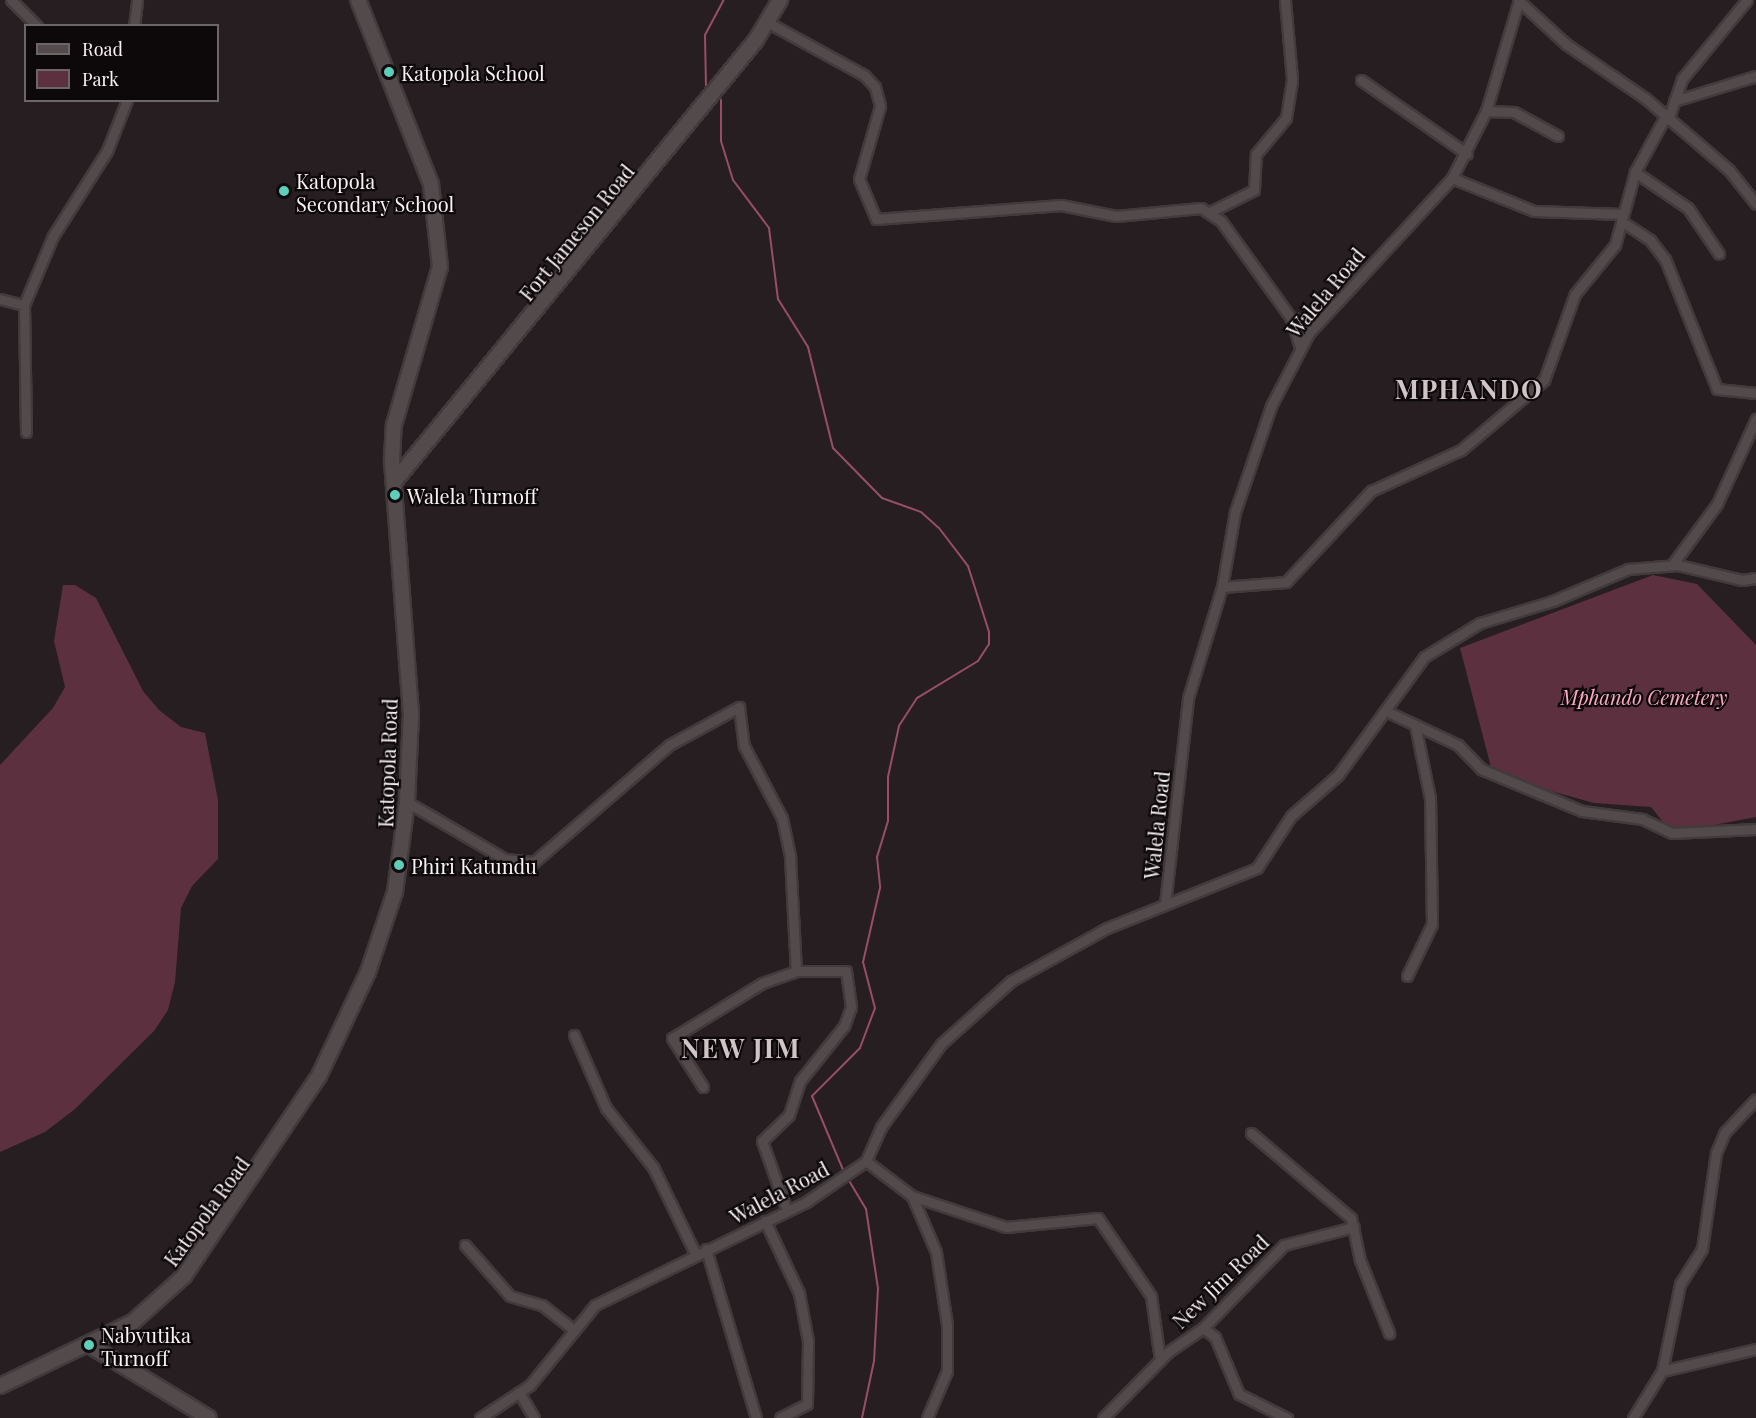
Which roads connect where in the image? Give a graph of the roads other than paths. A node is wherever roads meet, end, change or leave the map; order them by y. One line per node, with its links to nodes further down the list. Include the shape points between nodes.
1 (11, 0): 9 (street)
2 (136, 0): 10 (street)
3 (358, 0): 33 (street, Katopola Road, via 431,184 438,223 440,267 394,425)
4 (780, 0): 8 (street, Fort Jameson Road)
5 (1285, 0): 22 (street, via 1292,79 1286,118 1256,154 1254,190)
6 (1518, 0): 15 (street, Walela Road); 16 (street, via 1566,44)
7 (1747, 0): 13 (street, via 1682,79)
8 (767, 22): 22 (street, via 864,75 875,87 880,106 859,179 876,219 1061,205 1116,216 1185,207); 33 (street, Fort Jameson Road)
9 (35, 24)
10 (134, 24)
11 (1756, 76): 13 (street)
12 (1361, 80): 18 (street)
13 (1674, 101): 16 (street)
14 (126, 102): 26 (street, via 107,151 53,236)
15 (1486, 111): 17 (street, via 1514,112); 18 (street, Walela Road)
16 (1666, 118): 19 (street); 21 (street, via 1729,170)
17 (1558, 136)
18 (1467, 154): 20 (street, Walela Road)
19 (1635, 172): 23 (street); 24 (street, via 1688,208)
20 (1452, 178): 23 (street, via 1534,211); 28 (street, Walela Road)
21 (1756, 204)
22 (1212, 211): 27 (street)
23 (1621, 218): 30 (street, via 1650,240 1665,258 1717,389); 36 (street, via 1608,259 1575,294 1553,361 1533,392 1461,450 1371,491 1286,582)
24 (1719, 254)
25 (0, 299): 26 (street)
26 (24, 305): 32 (street)
27 (1291, 318): 28 (street); 29 (street)
28 (1318, 322): 29 (street, Walela Road)
29 (1300, 348): 36 (street, Walela Road, via 1253,456 1235,512)
30 (1756, 393)
31 (1756, 419): 34 (street, via 1717,504)
32 (26, 432)
33 (394, 482): 39 (street, Katopola Road, via 411,714)
34 (1672, 565): 35 (street, via 1742,580); 37 (street, via 1613,574 1553,601 1480,623 1424,657)
35 (1756, 578)
36 (1222, 587): 41 (street, Walela Road, via 1182,726)
37 (1386, 711): 38 (street); 41 (street, via 1338,775 1291,816 1257,868)
38 (1415, 725): 40 (street, via 1458,745 1481,769 1582,810 1642,819 1672,833); 43 (street, via 1430,798 1432,924)
39 (407, 802): 42 (street, via 505,859 534,862 669,745 739,707 744,747 782,818 790,857); 59 (street, Katopola Road, via 382,938 339,1038 299,1111 170,1292 133,1322)
40 (1756, 830)
41 (1165, 904): 48 (street, Walela Road, via 1058,951 976,1008 919,1073 881,1127)
42 (796, 971): 45 (street, via 740,992 672,1038); 50 (street, via 846,971 850,1007 844,1026 800,1081 789,1115 762,1141)
43 (1407, 976)
44 (574, 1035): 55 (street, via 606,1108 653,1167)
45 (703, 1088)
46 (1756, 1099): 62 (street, via 1725,1132 1716,1153 1702,1249 1680,1284)
47 (1251, 1133): 52 (street, via 1331,1198)
48 (866, 1161): 49 (street); 50 (street, Walela Road)
49 (912, 1196): 61 (street, via 1006,1227 1098,1218 1151,1296); 70 (street, via 929,1227 947,1325 947,1371)
50 (787, 1211): 51 (street, Walela Road)
51 (765, 1221): 54 (street, Walela Road); 69 (street, via 800,1293 808,1341 807,1404)
52 (1354, 1227): 56 (street, New Jim Road, via 1284,1245); 58 (street, via 1360,1260)
53 (465, 1245): 57 (street, via 510,1296 542,1305)
54 (706, 1249): 55 (street, Walela Road); 68 (street)
55 (696, 1255): 57 (street, Walela Road, via 595,1305)
56 (1203, 1328): 61 (street, New Jim Road); 72 (street, via 1215,1337 1239,1394)
57 (574, 1330): 64 (street, Walela Road)
58 (1389, 1333)
59 (89, 1344): 63 (street, Katopola Road); 65 (street)
60 (1756, 1349): 62 (street)
61 (1160, 1360): 71 (street, New Jim Road)
62 (1662, 1371): 73 (street)
63 (0, 1386)
64 (519, 1392): 66 (street, Walela Road); 67 (street)
65 (209, 1418)
66 (480, 1418)
67 (534, 1418)
68 (756, 1418)
69 (780, 1418)
70 (927, 1418)
71 (1103, 1418)
72 (1287, 1418)
73 (1634, 1418)

